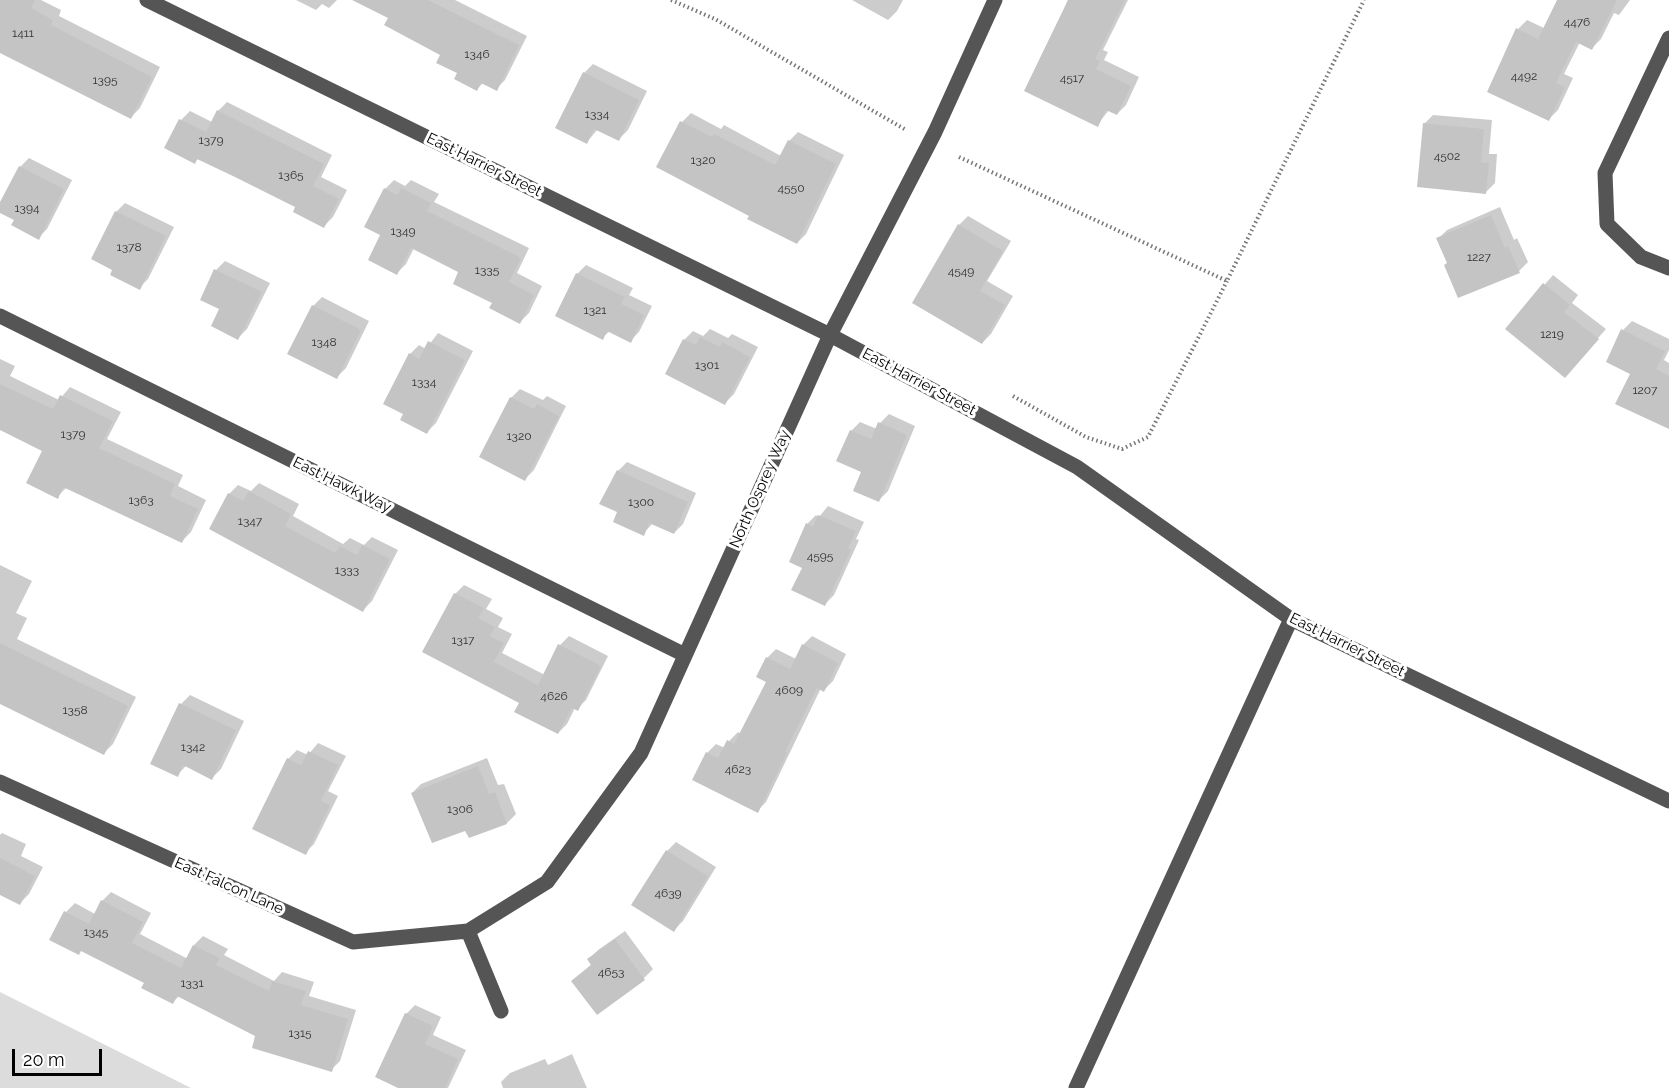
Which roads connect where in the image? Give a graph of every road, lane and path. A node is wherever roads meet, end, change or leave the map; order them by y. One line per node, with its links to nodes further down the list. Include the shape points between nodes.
1 (147, 0): 11 (street, East Harrier Street)
2 (671, 0): 6 (path, via 715,19)
3 (995, 0): 11 (street, North Osprey Way, via 935,132)
4 (1364, 0): 9 (path)
5 (1669, 38): 8 (street, via 1605,172 1607,224 1641,257)
6 (906, 129)
7 (959, 157): 9 (path)
8 (1669, 268)
9 (1227, 281): 12 (path, via 1148,438 1122,448 1086,437)
10 (0, 315): 14 (street, East Hawk Way)
11 (830, 335): 13 (street, East Harrier Street, via 1077,467); 14 (street, North Osprey Way)
12 (1013, 396)
13 (1291, 619): 16 (street, East Harrier Street); 19 (street)
14 (685, 655): 17 (street, North Osprey Way, via 641,753 547,882)
15 (0, 782): 17 (street, East Falcon Lane, via 353,942)
16 (1669, 801)
17 (468, 931): 18 (street)
18 (501, 1011)
19 (1076, 1088)

